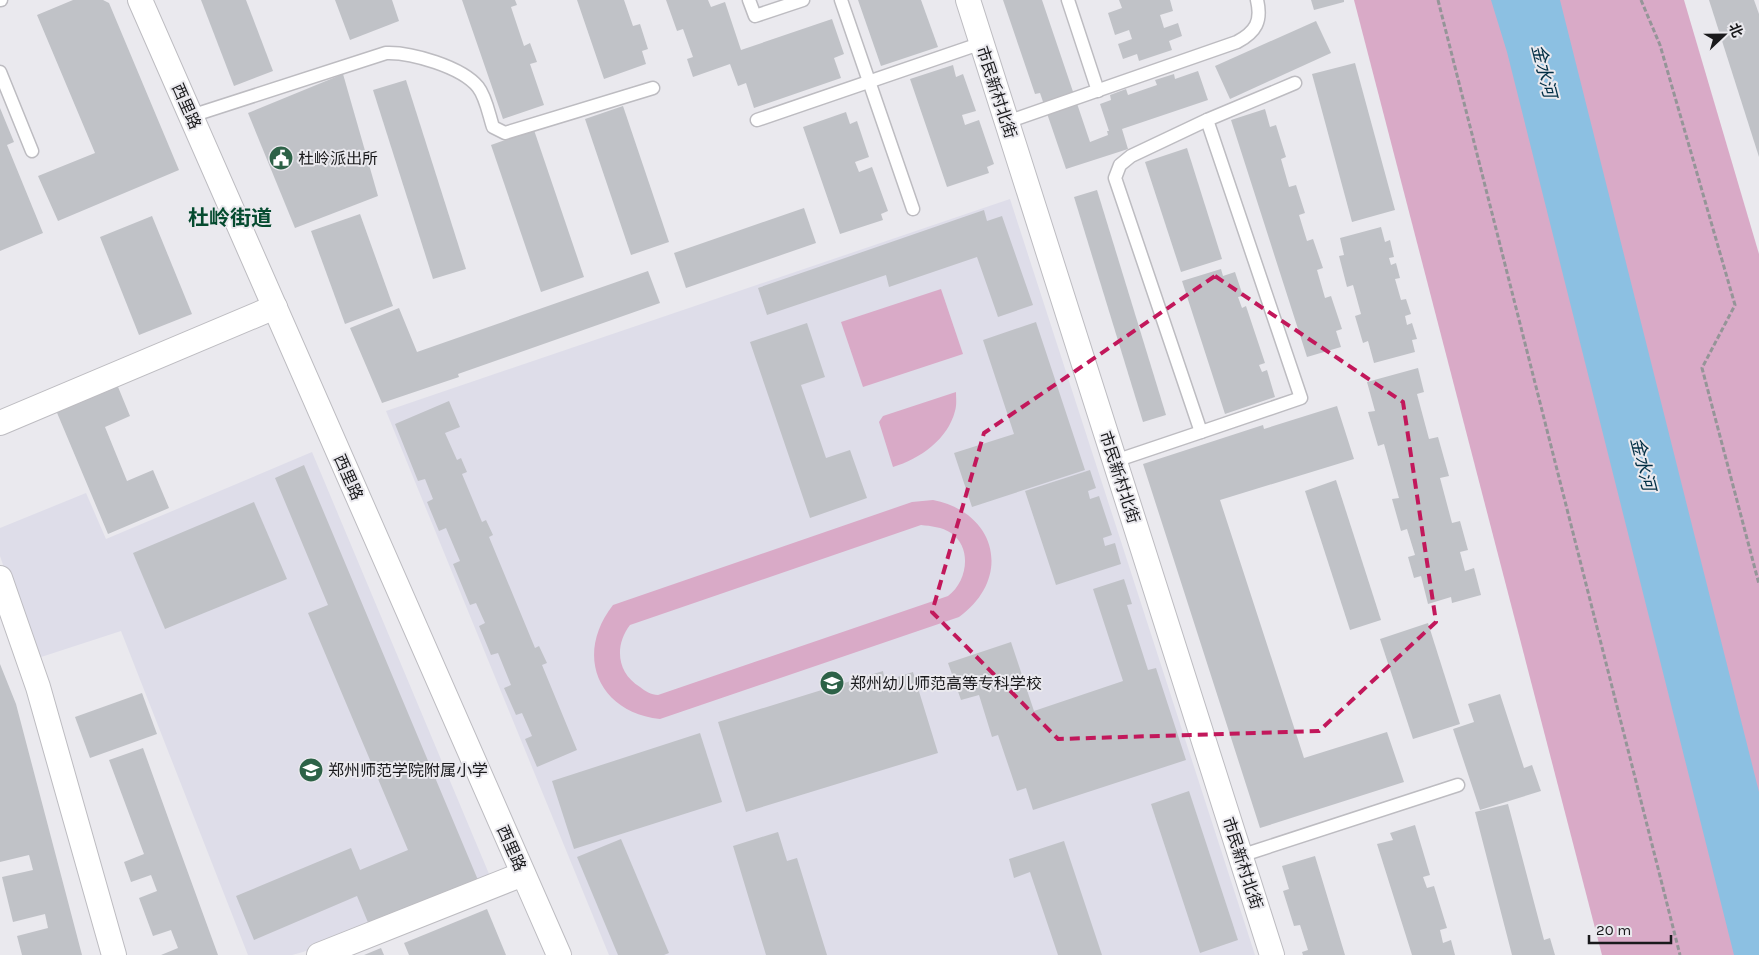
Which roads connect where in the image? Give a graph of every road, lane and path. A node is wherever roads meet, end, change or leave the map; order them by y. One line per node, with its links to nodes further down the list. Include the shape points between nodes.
1 (140, 0): 16 (street, 西里路)
2 (749, 0): 3 (lane, via 755,16)
3 (803, 0)
4 (841, 0): 12 (lane)
5 (968, 0): 10 (street, 市民新村北街)
6 (1068, 0): 15 (lane)
7 (1257, 0): 15 (lane, via 1260,14 1256,28 1247,36)
8 (1438, 0): 35 (path)
9 (1641, 0): 27 (path, via 1660,45 1735,304 1702,368)
10 (982, 43): 12 (lane); 19 (street, 市民新村北街)
11 (0, 72): 20 (lane)
12 (870, 82): 17 (lane); 21 (lane)
13 (1295, 83): 18 (lane)
14 (653, 88): 16 (lane, via 505,133 493,126 479,88 463,73 403,52 386,53)
15 (1098, 91): 19 (lane)
16 (191, 116): 22 (street, 西里路)
17 (757, 120)
18 (1207, 120): 24 (lane, via 1131,156 1120,164 1115,178); 24 (lane, via 1301,398)
19 (1007, 122): 25 (street, 市民新村北街)
20 (32, 151)
21 (913, 209)
22 (275, 307): 23 (street); 30 (street, 西里路)
23 (0, 423)
24 (1201, 432): 25 (lane)
25 (1115, 461): 29 (street, 市民新村北街)
26 (0, 578): 31 (street, via 38,687)
27 (1759, 584)
28 (1458, 785): 29 (lane)
29 (1240, 856): 34 (street, 市民新村北街)
30 (523, 874): 32 (street); 33 (street, 西里路)
31 (114, 955)
32 (320, 955)
33 (559, 955)
34 (1272, 955)
35 (1680, 955)

